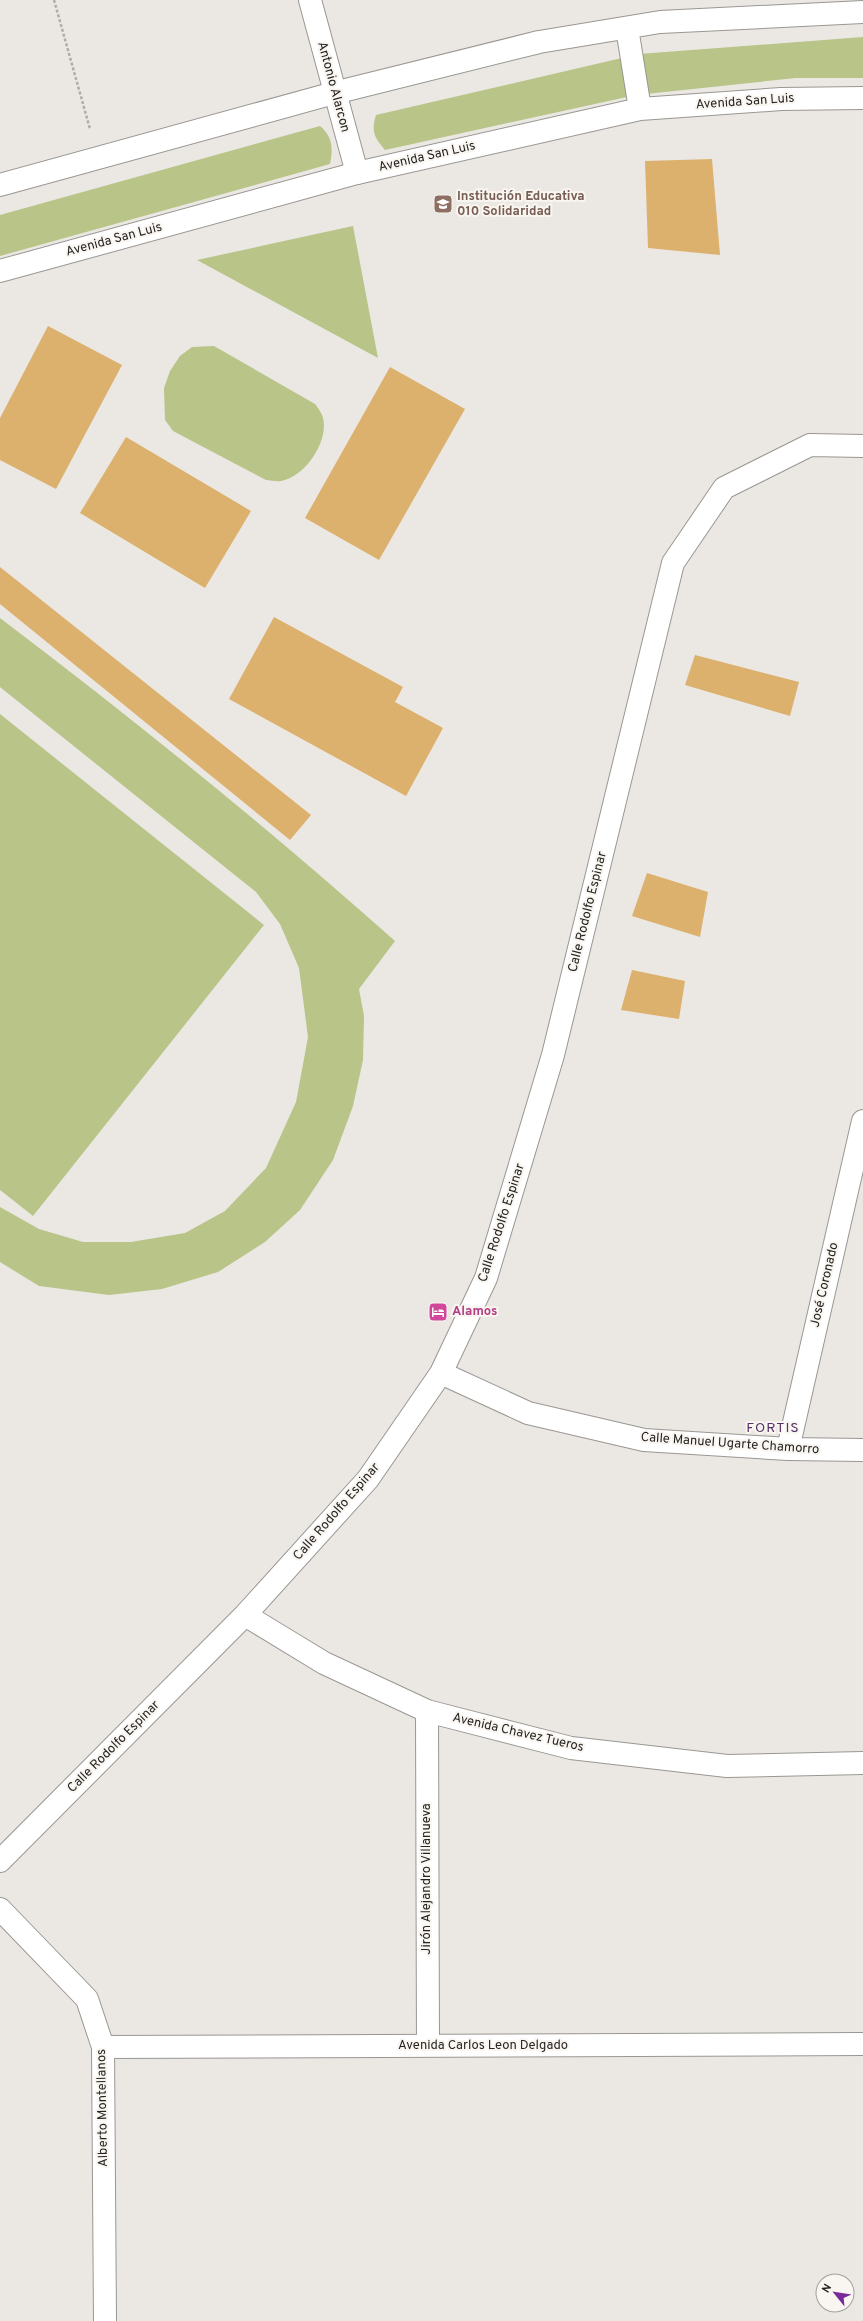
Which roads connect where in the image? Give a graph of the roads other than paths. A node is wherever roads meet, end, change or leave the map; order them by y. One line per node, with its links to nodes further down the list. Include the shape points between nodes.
1 (310, 0): 4 (street, Antonio Alarcon)
2 (863, 12): 3 (street, via 660,22)
3 (627, 28): 4 (street, via 539,42); 6 (street)
4 (334, 93): 7 (street, Antonio Alarcon); 8 (street)
5 (863, 98): 6 (street, Avenida San Luis, via 781,99)
6 (640, 109): 7 (street, Avenida San Luis)
7 (358, 173): 9 (street, Avenida San Luis)
8 (0, 185)
9 (0, 271)
10 (863, 446): 12 (street, Calle Rodolfo Espinar, via 810,445 724,488 673,563 554,1055 486,1278)
11 (863, 1121): 13 (street, José Coronado)
12 (441, 1373): 13 (street, Calle Manuel Ugarte Chamorro, via 528,1413 644,1440); 15 (street, Calle Rodolfo Espinar, via 368,1479)
13 (788, 1450): 14 (street, Calle Manuel Ugarte Chamorro)
14 (863, 1450)
15 (246, 1615): 16 (street, Avenida Chavez Tueros, via 324,1663); 18 (street, Calle Rodolfo Espinar)
16 (427, 1711): 17 (street, Avenida Chavez Tueros, via 571,1748 727,1766); 21 (street, Jirón Alejandro Villanueva)
17 (863, 1763)
18 (0, 1861)
19 (0, 1908): 22 (street, Alberto Montellanos, via 87,1999)
20 (863, 2044): 21 (street, Avenida Carlos Leon Delgado)
21 (428, 2046): 22 (street, Avenida Carlos Leon Delgado)
22 (103, 2047): 23 (street, Alberto Montellanos)
23 (105, 2321)

